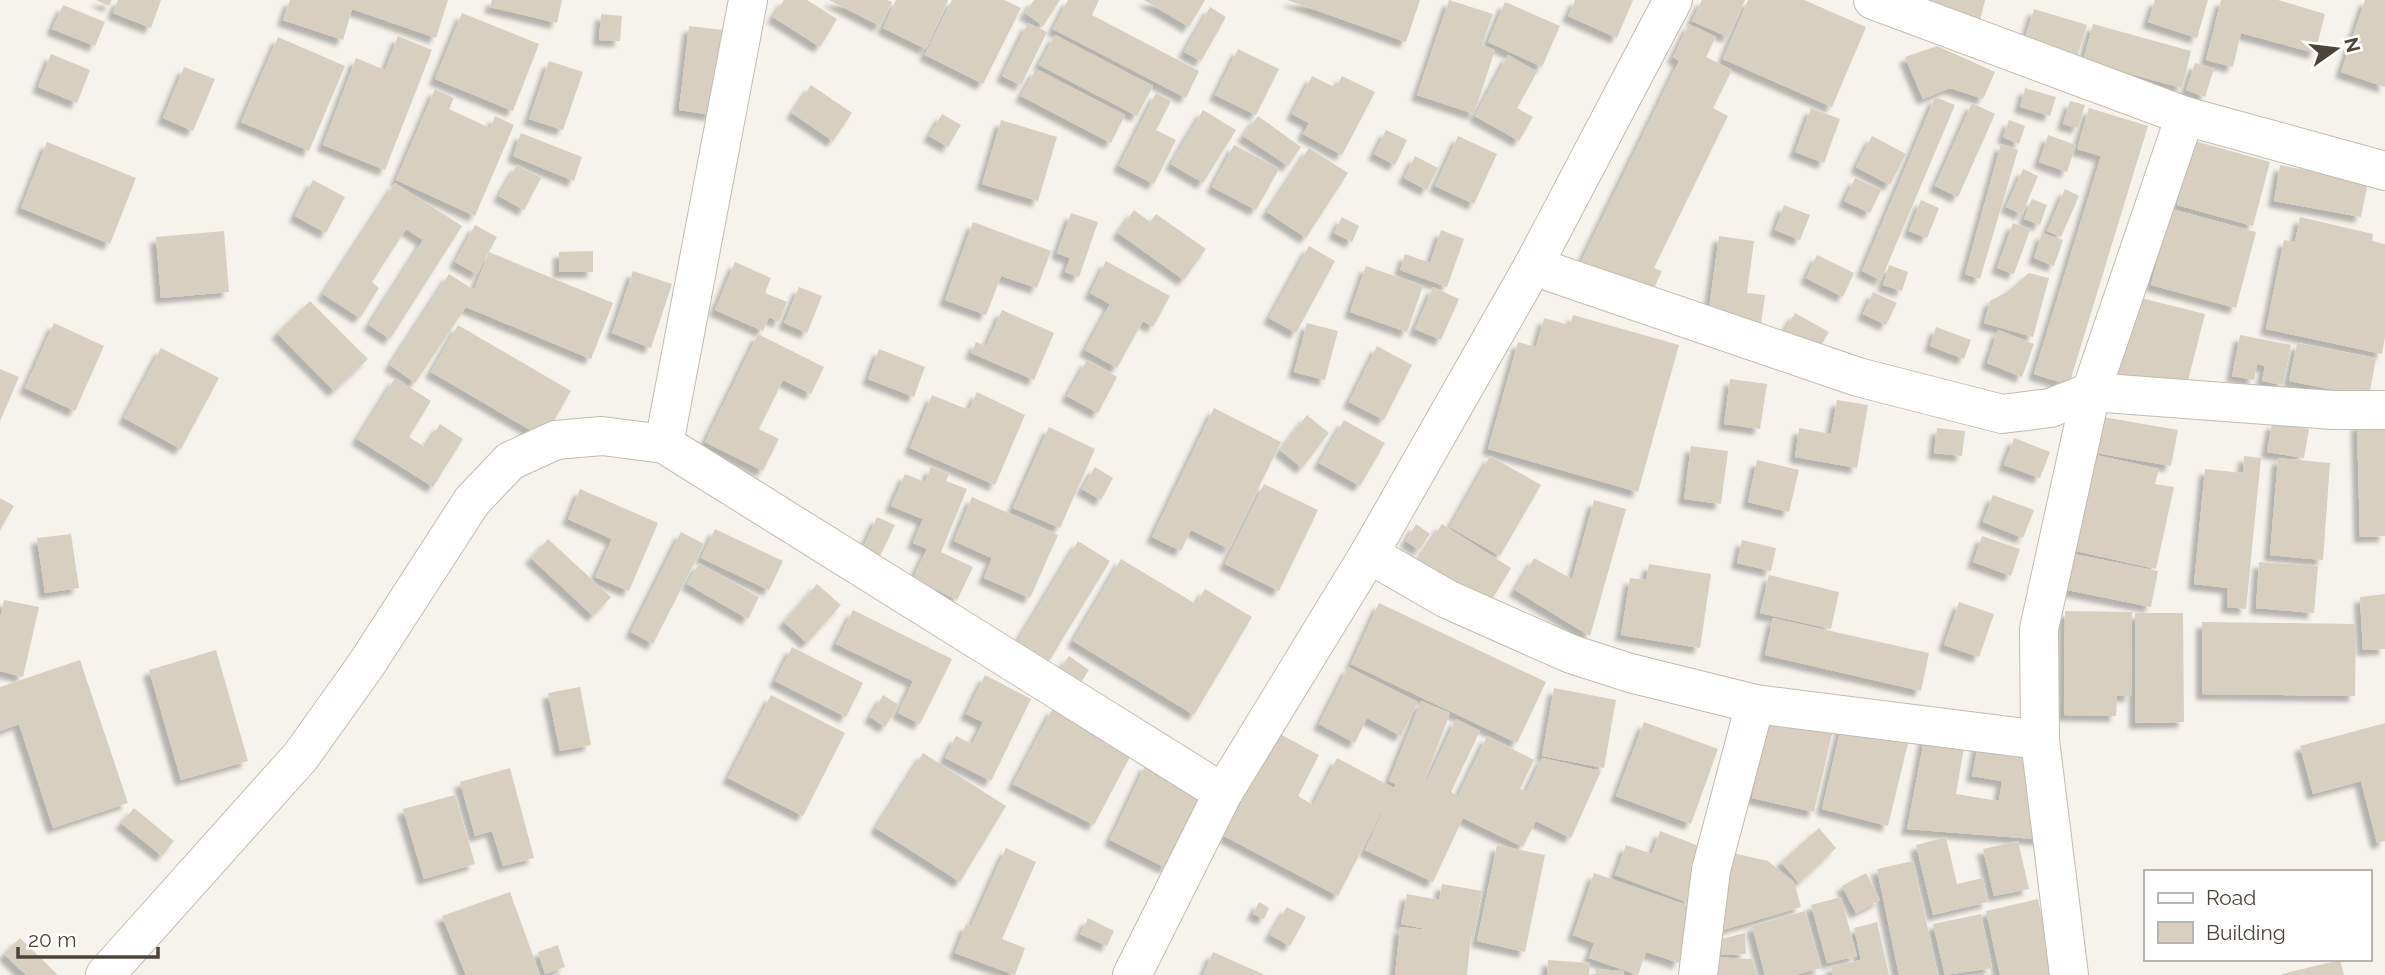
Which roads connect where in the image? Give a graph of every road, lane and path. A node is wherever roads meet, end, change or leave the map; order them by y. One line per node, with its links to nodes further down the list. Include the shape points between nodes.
1 (748, 0): 9 (street)
2 (1673, 0): 6 (street)
3 (1873, 0): 4 (street)
4 (2185, 116): 5 (street); 7 (street)
5 (2385, 171)
6 (1533, 266): 7 (street, via 1858,377 2002,414 2050,408); 10 (street)
7 (2091, 392): 8 (street); 12 (street, via 2039,629)
8 (2385, 410)
9 (664, 444): 13 (street); 14 (street, via 602,436 556,440 510,461 472,501 301,756)
10 (1369, 554): 11 (street, via 1447,598 1571,654); 13 (street)
11 (1755, 704): 12 (street); 16 (street, via 1711,870)
12 (2040, 740): 17 (street)
13 (1223, 793): 15 (street)
14 (105, 975)
15 (1132, 975)
16 (1698, 975)
17 (2069, 975)

